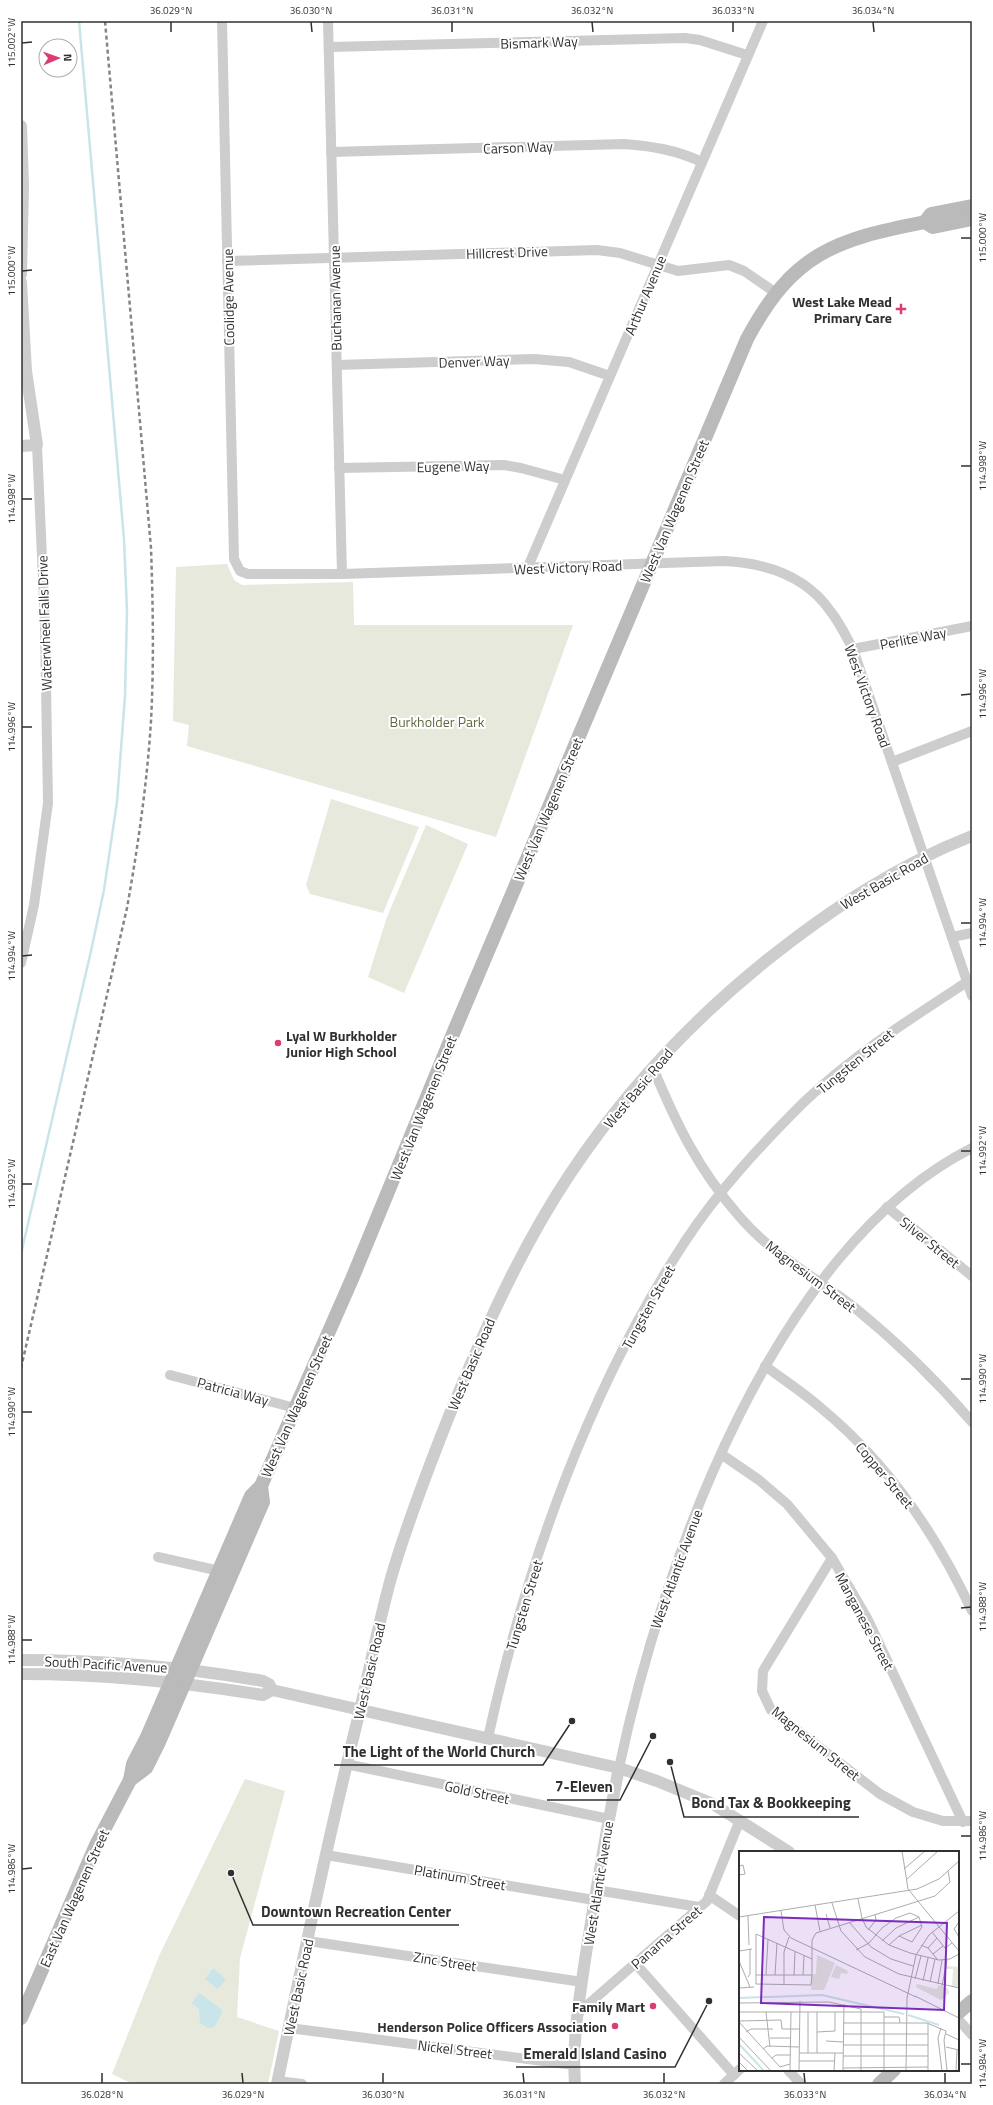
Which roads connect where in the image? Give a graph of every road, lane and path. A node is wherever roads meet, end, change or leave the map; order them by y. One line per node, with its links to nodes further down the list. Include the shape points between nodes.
1 (222, 21): 13 (street, Coolidge Avenue)
2 (328, 21): 4 (street, Buchanan Avenue)
3 (763, 21): 5 (street, Arthur Avenue)
4 (329, 47): 5 (street, Bismark Way, via 685,38 700,40); 7 (street, Buchanan Avenue)
5 (747, 55): 8 (street, Arthur Avenue)
6 (21, 126): 15 (street)
7 (331, 152): 8 (street, Carson Way, via 624,144 653,146 679,152); 12 (street, Buchanan Avenue)
8 (702, 162): 14 (street, Arthur Avenue)
9 (972, 206): 11 (main road, West Van Wagenen Street, via 931,214)
10 (972, 220): 11 (main road, West Van Wagenen Street, via 933,227)
11 (925, 222): 17 (main road, West Van Wagenen Street, via 864,235 836,245 802,266)
12 (334, 258): 13 (street, Hillcrest Drive); 14 (street, Hillcrest Drive, via 584,249 620,253); 18 (street, Buchanan Avenue)
13 (227, 261): 26 (street, Coolidge Avenue, via 234,559)
14 (658, 265): 17 (street, Hillcrest Drive, via 678,271 729,265 744,271); 19 (street, Arthur Avenue)
15 (21, 274)
16 (21, 282): 20 (street, Waterwheel Falls Drive, via 26,371)
17 (776, 293): 24 (main road, West Van Wagenen Street, via 747,339)
18 (337, 365): 19 (street, Denver Way, via 534,359 569,362); 22 (street, Buchanan Avenue)
19 (610, 376): 23 (street, Arthur Avenue)
20 (37, 445): 21 (street); 36 (street, Waterwheel Falls Drive, via 49,789 41,861)
21 (21, 446)
22 (339, 468): 23 (street, Eugene Way, via 504,466); 27 (street, Buchanan Avenue)
23 (565, 480): 25 (street, Arthur Avenue)
24 (652, 563): 25 (street, West Victory Road); 29 (street, West Victory Road, via 749,562 779,570 813,592 831,611); 47 (main road, West Van Wagenen Street, via 352,1279)
25 (527, 569): 27 (street, West Victory Road)
26 (240, 571): 27 (street, West Victory Road, via 248,574)
27 (342, 574)
28 (972, 626): 29 (street, Perlite Way)
29 (853, 649): 31 (street, West Victory Road)
30 (972, 731): 31 (street)
31 (892, 762): 33 (street, West Victory Road)
32 (972, 836): 33 (street, West Basic Road)
33 (925, 857): 35 (street, West Victory Road); 39 (street, West Basic Road, via 859,892 801,933 727,992 683,1034)
34 (972, 933): 35 (street)
35 (952, 937): 37 (street, West Victory Road)
36 (22, 957)
37 (967, 982): 38 (street, West Victory Road); 41 (street, Tungsten Street, via 892,1030 844,1067 794,1113)
38 (972, 996)
39 (653, 1068): 41 (street, Magnesium Street, via 676,1123); 57 (street, West Basic Road, via 620,1106 570,1174 528,1244 492,1316 421,1486 391,1578)
40 (972, 1148): 42 (street, West Atlantic Avenue, via 916,1182)
41 (720, 1194): 44 (street, Magnesium Street, via 761,1239); 58 (street, Tungsten Street, via 687,1239 646,1305 602,1393 564,1483 529,1584)
42 (887, 1207): 43 (street, Silver Street); 44 (street, West Atlantic Avenue)
43 (972, 1276)
44 (819, 1284): 45 (street, West Atlantic Avenue, via 786,1330); 48 (street, Magnesium Street, via 854,1307 915,1360)
45 (765, 1366): 49 (street, West Atlantic Avenue); 53 (street, Copper Street, via 821,1407 882,1467 934,1538)
46 (170, 1375): 47 (street, Patricia Way)
47 (295, 1408): 52 (main road, West Van Wagenen Street, via 261,1486 251,1496)
48 (972, 1422)
49 (721, 1454): 51 (street, Manganese Street, via 759,1480 787,1504); 60 (street, West Atlantic Avenue, via 688,1533 654,1629 636,1691)
50 (158, 1557): 52 (street)
51 (832, 1558): 63 (street, Manganese Street, via 866,1618); 63 (street, Magnesium Street, via 763,1671 762,1691 771,1710 880,1794 913,1812 943,1821)
52 (225, 1572): 56 (main road, West Van Wagenen Street)
53 (972, 1611)
54 (21, 1660): 56 (street, South Pacific Avenue, via 104,1662)
55 (21, 1674): 56 (street, South Pacific Avenue)
56 (181, 1675): 57 (street, via 263,1695 272,1690); 76 (main road, East Van Wagenen Street, via 146,1768 130,1780 96,1845)
57 (360, 1710): 58 (street); 59 (street, West Basic Road)
58 (488, 1738): 60 (street)
59 (346, 1764): 61 (street, Gold Street); 65 (street, West Basic Road)
60 (619, 1768): 61 (street, West Atlantic Avenue); 62 (street, via 713,1804)
61 (609, 1819): 66 (street, West Atlantic Avenue)
62 (740, 1820): 64 (street); 67 (street, Panama Street)
63 (967, 1822)
64 (787, 1851)
65 (326, 1855): 66 (street, Platinum Street); 70 (street, West Basic Road)
66 (595, 1895): 68 (street, Platinum Street); 72 (street, West Atlantic Avenue)
67 (709, 1895): 68 (street, Panama Street); 69 (street)
68 (699, 1907): 71 (street, Panama Street)
69 (739, 1915)
70 (308, 1941): 72 (street, Zinc Street); 78 (street, West Basic Road)
71 (636, 1963): 75 (street, Panama Street); 83 (street)
72 (582, 1982): 75 (street, West Atlantic Avenue)
73 (972, 2001): 74 (main road)
74 (959, 2013)
75 (577, 2014): 80 (street, West Atlantic Avenue)
76 (21, 2018)
77 (959, 2020): 79 (street)
78 (289, 2028): 80 (street, Nickel Street); 84 (street, West Basic Road)
79 (972, 2036)
80 (574, 2065): 86 (street, West Atlantic Avenue)
81 (789, 2071): 88 (street)
82 (893, 2071): 89 (main road)
83 (737, 2072): 87 (street)
84 (277, 2082): 85 (street)
85 (302, 2084)
86 (574, 2084)
87 (724, 2084)
88 (801, 2084)
89 (879, 2084)

